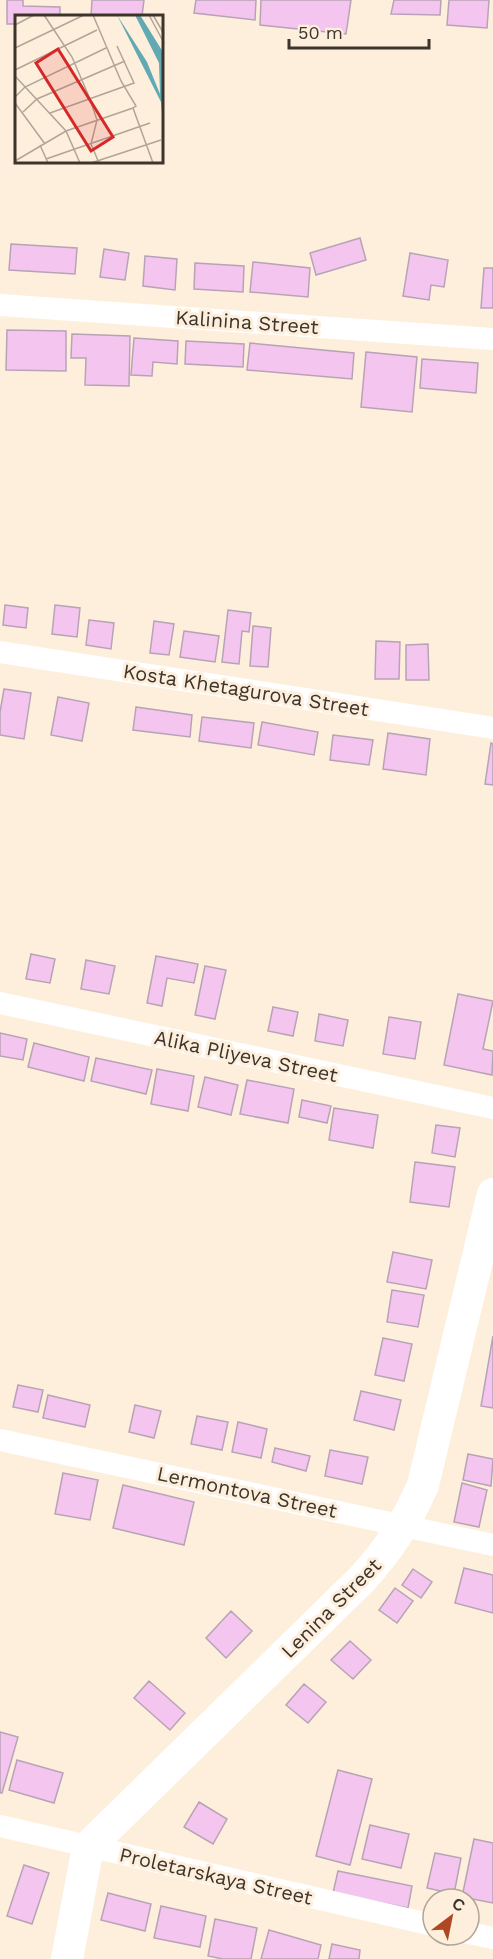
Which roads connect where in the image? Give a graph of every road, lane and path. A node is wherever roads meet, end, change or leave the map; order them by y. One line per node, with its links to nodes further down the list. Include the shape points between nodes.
1 (0, 305): 2 (street, Kalinina Street)
2 (493, 339)
3 (0, 652): 4 (street, Kosta Khetagurova Street)
4 (493, 728)
5 (0, 1003): 6 (street, Alika Pliyeva Street)
6 (493, 1108)
7 (493, 1194): 9 (street, Lenina Street, via 423,1485)
8 (0, 1440): 9 (street, Lermontova Street)
9 (404, 1525): 10 (street, Lermontova Street); 12 (street, Lenina Street, via 362,1578)
10 (493, 1545)
11 (0, 1826): 12 (street, Proletarskaya Street)
12 (88, 1847): 13 (street, Proletarskaya Street); 14 (street)
13 (421, 1921)
14 (67, 1959)

